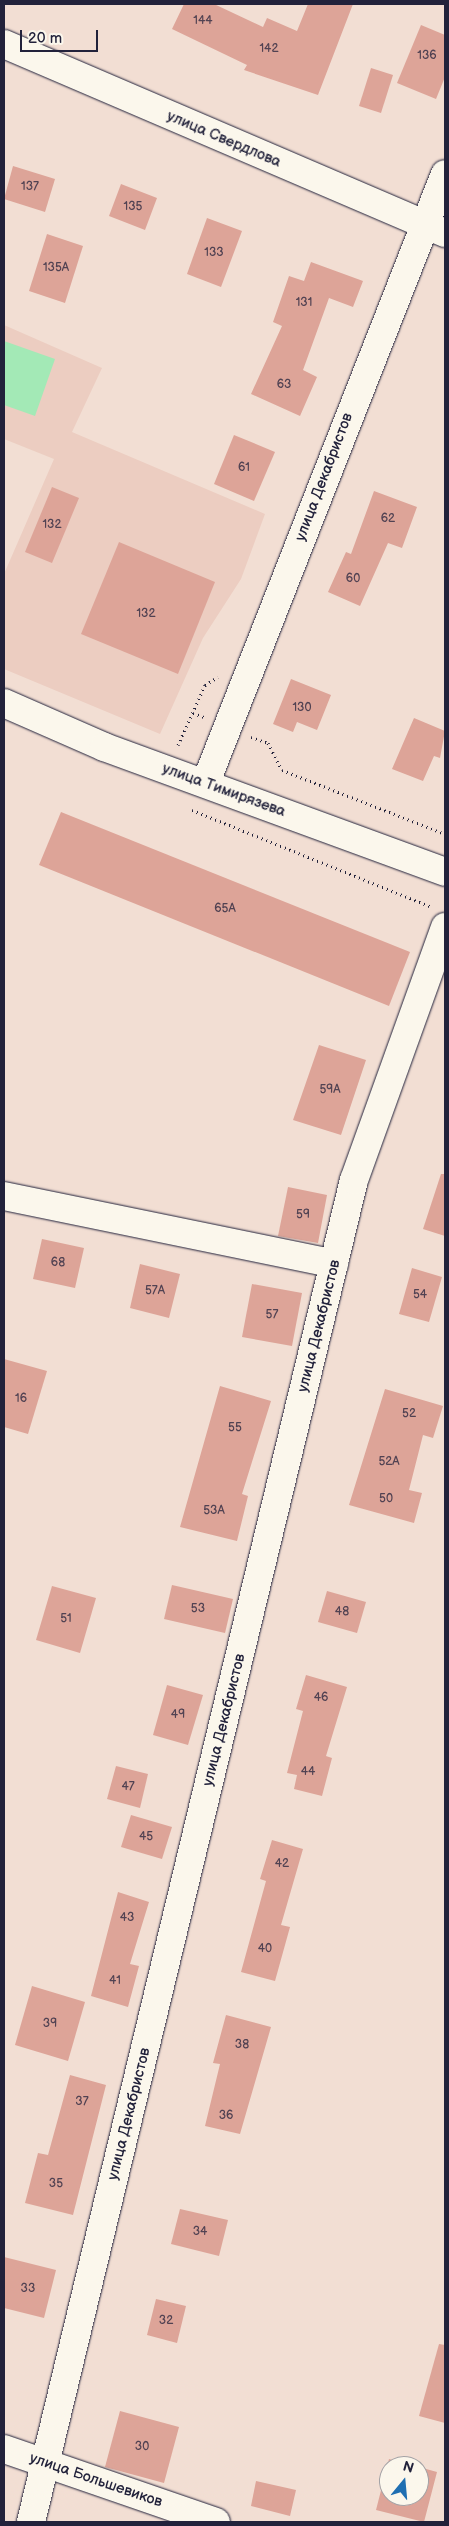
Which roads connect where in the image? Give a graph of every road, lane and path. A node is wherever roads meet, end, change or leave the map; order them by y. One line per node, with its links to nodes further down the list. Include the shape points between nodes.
1 (4, 44): 3 (street, улица Свердлова)
2 (445, 174): 3 (street, улица Декабристов)
3 (434, 228): 7 (street, улица Декабристов)
4 (227, 672): 6 (path, via 205,685)
5 (4, 703): 9 (street, улица Тимирязева, via 104,747)
6 (192, 713): 7 (path); 8 (path, via 179,744)
7 (225, 726): 9 (street, улица Декабристов); 11 (path, via 268,744 282,770)
8 (169, 749)
9 (206, 782): 12 (street, улица Тимирязева)
10 (187, 808): 13 (path)
11 (445, 834)
12 (445, 872)
13 (441, 917): 15 (street, улица Декабристов, via 354,1180)
14 (4, 1196): 15 (street)
15 (334, 1264): 17 (street, улица Декабристов)
16 (4, 2449): 17 (street, улица Большевиков)
17 (45, 2463): 18 (street, улица Декабристов); 19 (street, улица Большевиков)
18 (31, 2522)
19 (216, 2522)

